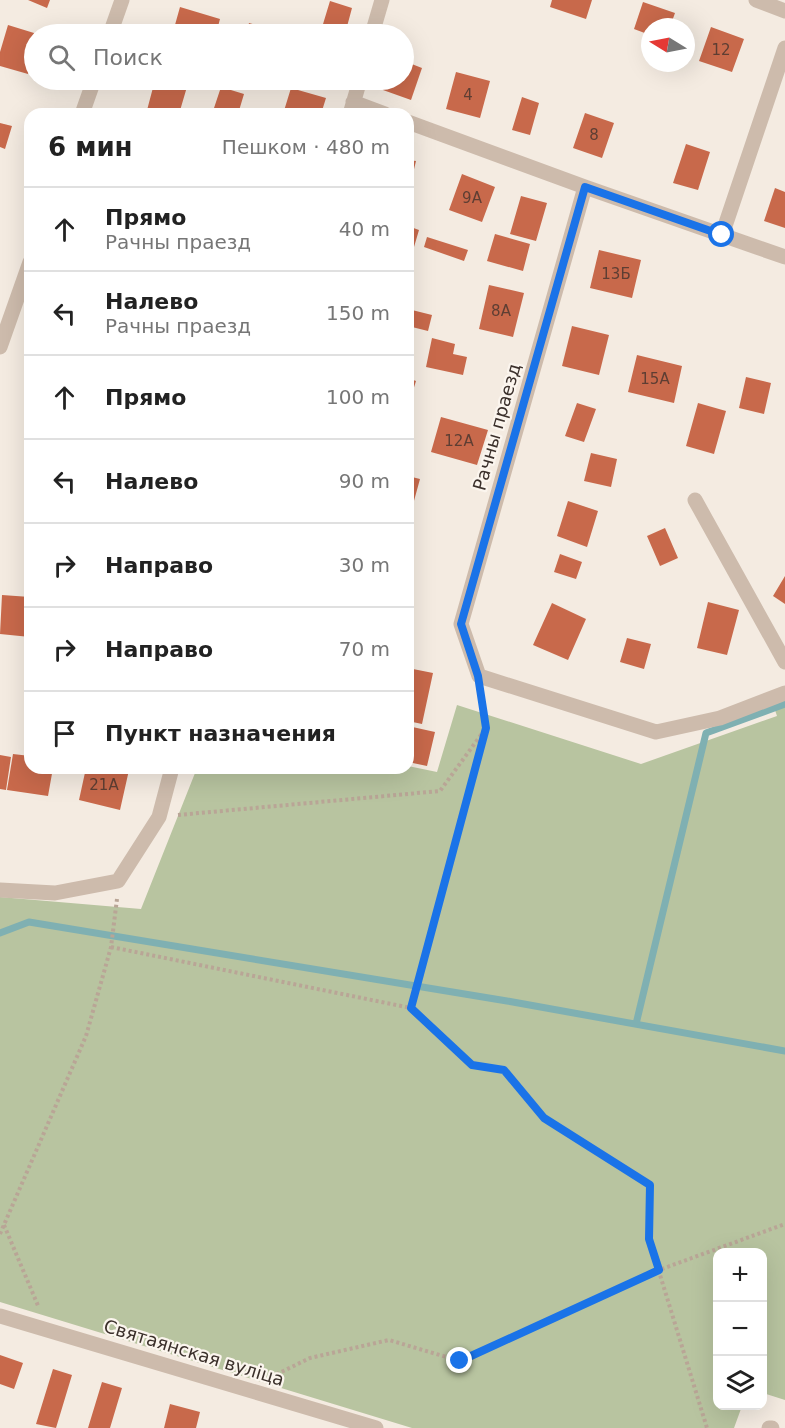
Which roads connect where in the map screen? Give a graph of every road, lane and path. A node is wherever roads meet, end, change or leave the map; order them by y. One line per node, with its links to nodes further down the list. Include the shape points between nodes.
1 (122, 0): 5 (street)
2 (382, 0): 6 (street)
3 (756, 0): 4 (street)
4 (785, 11)
5 (114, 24)
6 (375, 24)
7 (785, 48): 14 (street)
8 (90, 90): 10 (street)
9 (357, 90): 11 (street)
10 (84, 108)
11 (351, 108)
12 (414, 124): 13 (street)
13 (585, 187): 14 (street); 20 (street, Рачны праезд, via 461,624)
14 (722, 235): 15 (street)
15 (785, 256)
16 (24, 279): 17 (street)
17 (0, 348)
18 (695, 500): 19 (street)
19 (785, 662)
20 (478, 676): 21 (street, via 656,732 720,718); 22 (path)
21 (785, 693)
22 (486, 728): 24 (path, via 440,791); 28 (path)
23 (170, 774): 24 (street)
24 (159, 817): 25 (street)
25 (118, 881): 26 (street, via 55,893); 27 (path)
26 (0, 890)
27 (111, 947): 28 (path); 30 (path, via 86,1036)
28 (411, 1008): 32 (path, via 472,1065 504,1070 544,1118 650,1185 649,1239)
29 (785, 1224): 32 (path)
30 (4, 1225): 31 (path); 34 (path)
31 (0, 1234)
32 (659, 1270): 35 (path, via 460,1361 389,1340 310,1358); 37 (path)
33 (0, 1316): 34 (street, Святаянская вуліца)
34 (48, 1331): 35 (street, Святаянская вуліца)
35 (246, 1389): 36 (street, Святаянская вуліца)
36 (376, 1428)
37 (707, 1428)

